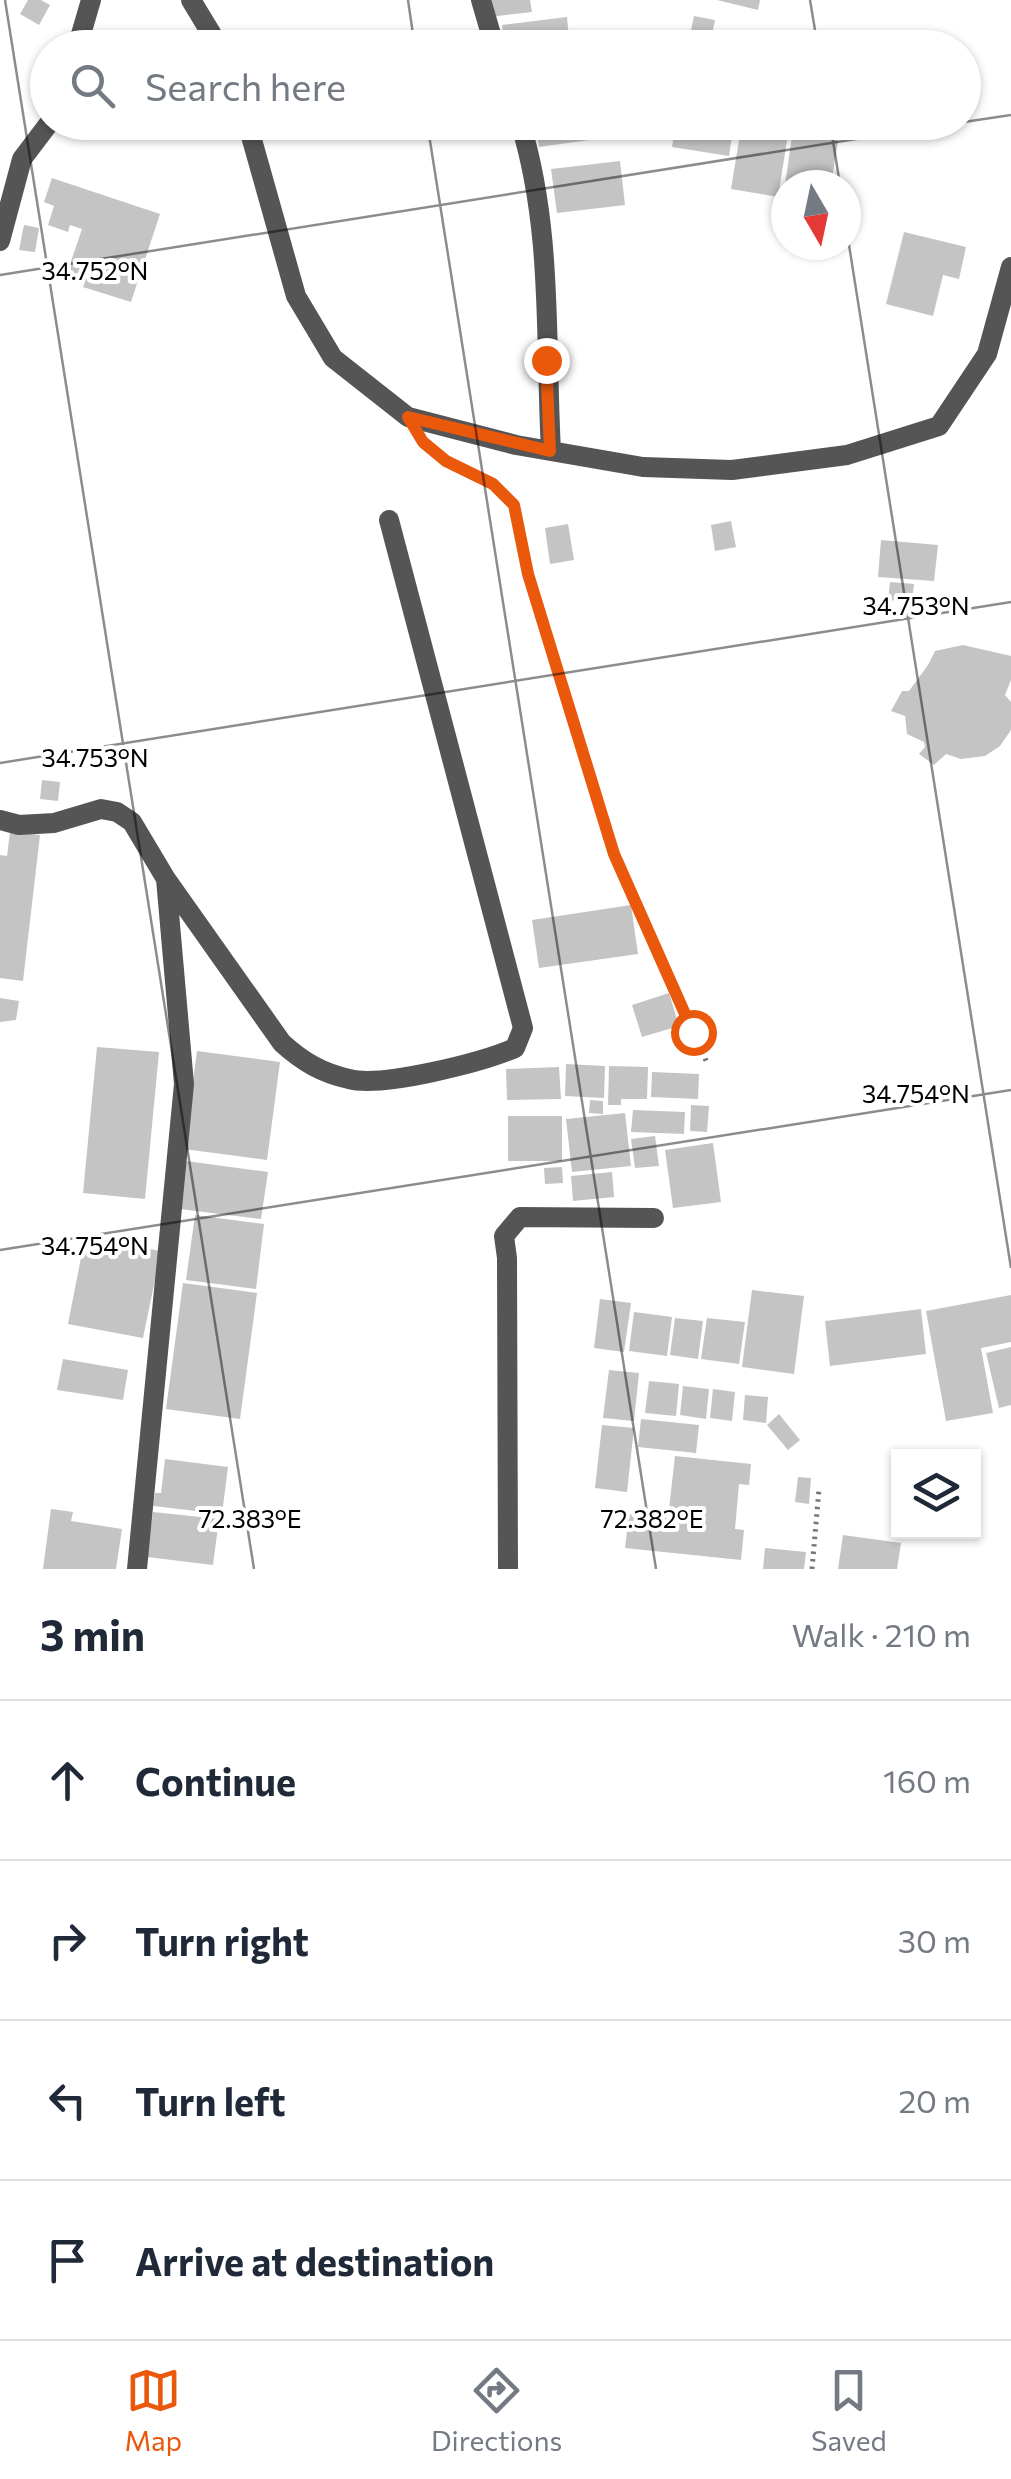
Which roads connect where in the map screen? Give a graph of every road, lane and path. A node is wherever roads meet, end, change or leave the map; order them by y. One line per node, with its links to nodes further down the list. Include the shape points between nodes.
1 (91, 0): 4 (street)
2 (192, 0): 5 (street)
3 (482, 0): 6 (street)
4 (82, 30)
5 (210, 30)
6 (491, 30)
7 (36, 140): 10 (street, via 22,159)
8 (253, 140): 12 (street, via 296,296 334,358)
9 (525, 140): 13 (street, via 542,232)
10 (0, 241)
11 (1011, 267): 13 (street, via 987,354 939,426 847,455 732,470 643,467)
12 (408, 417): 13 (street); 17 (path, via 434,452 493,484 514,505 528,574 614,854)
13 (550, 451)
14 (389, 520): 16 (street, via 523,1028 515,1048 452,1068 354,1081 308,1065 282,1044)
15 (0, 820): 16 (street, via 54,823 117,812 132,822)
16 (166, 879): 20 (street, via 184,1084)
17 (707, 1062)
18 (654, 1218): 21 (street, via 520,1217 504,1236)
19 (819, 1490): 22 (path)
20 (138, 1569)
21 (508, 1569)
22 (812, 1569)

